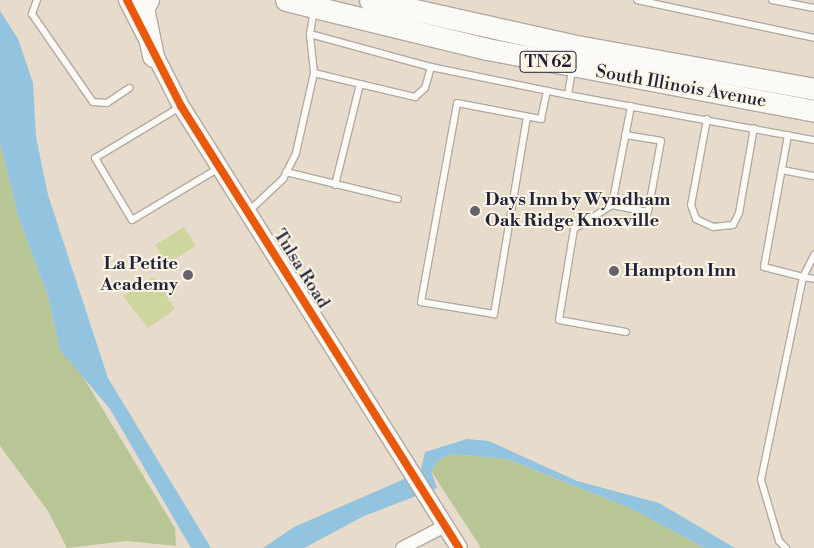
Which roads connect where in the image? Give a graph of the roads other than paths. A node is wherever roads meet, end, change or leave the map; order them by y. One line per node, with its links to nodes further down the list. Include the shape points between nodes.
1 (37, 0): 17 (lane, via 32,14 93,102 107,103)
2 (127, 0): 12 (street, Tulsa Road)
3 (148, 0): 12 (highway, via 143,8)
4 (286, 0): 8 (highway, South Illinois Avenue / TN 62)
5 (370, 0): 13 (highway, South Illinois Avenue / TN 62)
6 (637, 0): 11 (lane)
7 (772, 0): 9 (lane)
8 (314, 8): 10 (lane); 13 (highway, South Illinois Avenue / TN 62)
9 (814, 8)
10 (310, 34): 14 (lane); 15 (lane)
11 (814, 38)
12 (153, 56): 21 (street, Tulsa Road)
13 (574, 56): 18 (highway, South Illinois Avenue / TN 62); 20 (lane); 23 (highway, South Illinois Avenue / TN 62)
14 (431, 66): 16 (lane, via 425,88 415,97); 19 (lane)
15 (314, 72): 16 (lane); 32 (lane, via 296,152)
16 (360, 84): 34 (lane)
17 (129, 88)
18 (814, 89)
19 (547, 91): 20 (lane); 24 (lane, via 541,119)
20 (568, 95): 22 (lane)
21 (181, 106): 30 (street, Tulsa Road); 30 (lane, via 95,158 132,220)
22 (631, 106): 25 (lane); 27 (lane)
23 (814, 111)
24 (526, 116): 24 (lane, via 457,103 421,302 494,314)
25 (707, 119): 26 (lane); 26 (lane, via 691,205 696,219 713,228 733,225 739,213)
26 (754, 128): 28 (lane)
27 (626, 134): 36 (lane); 36 (lane, via 661,141 648,212)
28 (788, 135): 29 (lane); 31 (lane)
29 (814, 140)
30 (220, 167): 37 (street, Tulsa Road)
31 (782, 170): 33 (lane); 39 (lane, via 764,267)
32 (286, 172): 34 (lane); 37 (lane)
33 (814, 176)
34 (335, 185): 35 (lane)
35 (398, 199)
36 (612, 205): 41 (lane, via 574,229 559,320)
37 (248, 211): 42 (street, Tulsa Road)
38 (814, 255): 39 (lane)
39 (802, 277): 40 (lane); 45 (lane, via 761,480 779,541)
40 (814, 279)
41 (626, 332)
42 (445, 526): 43 (street); 44 (street, Tulsa Road)
43 (402, 548)
44 (459, 548)
45 (786, 548)

